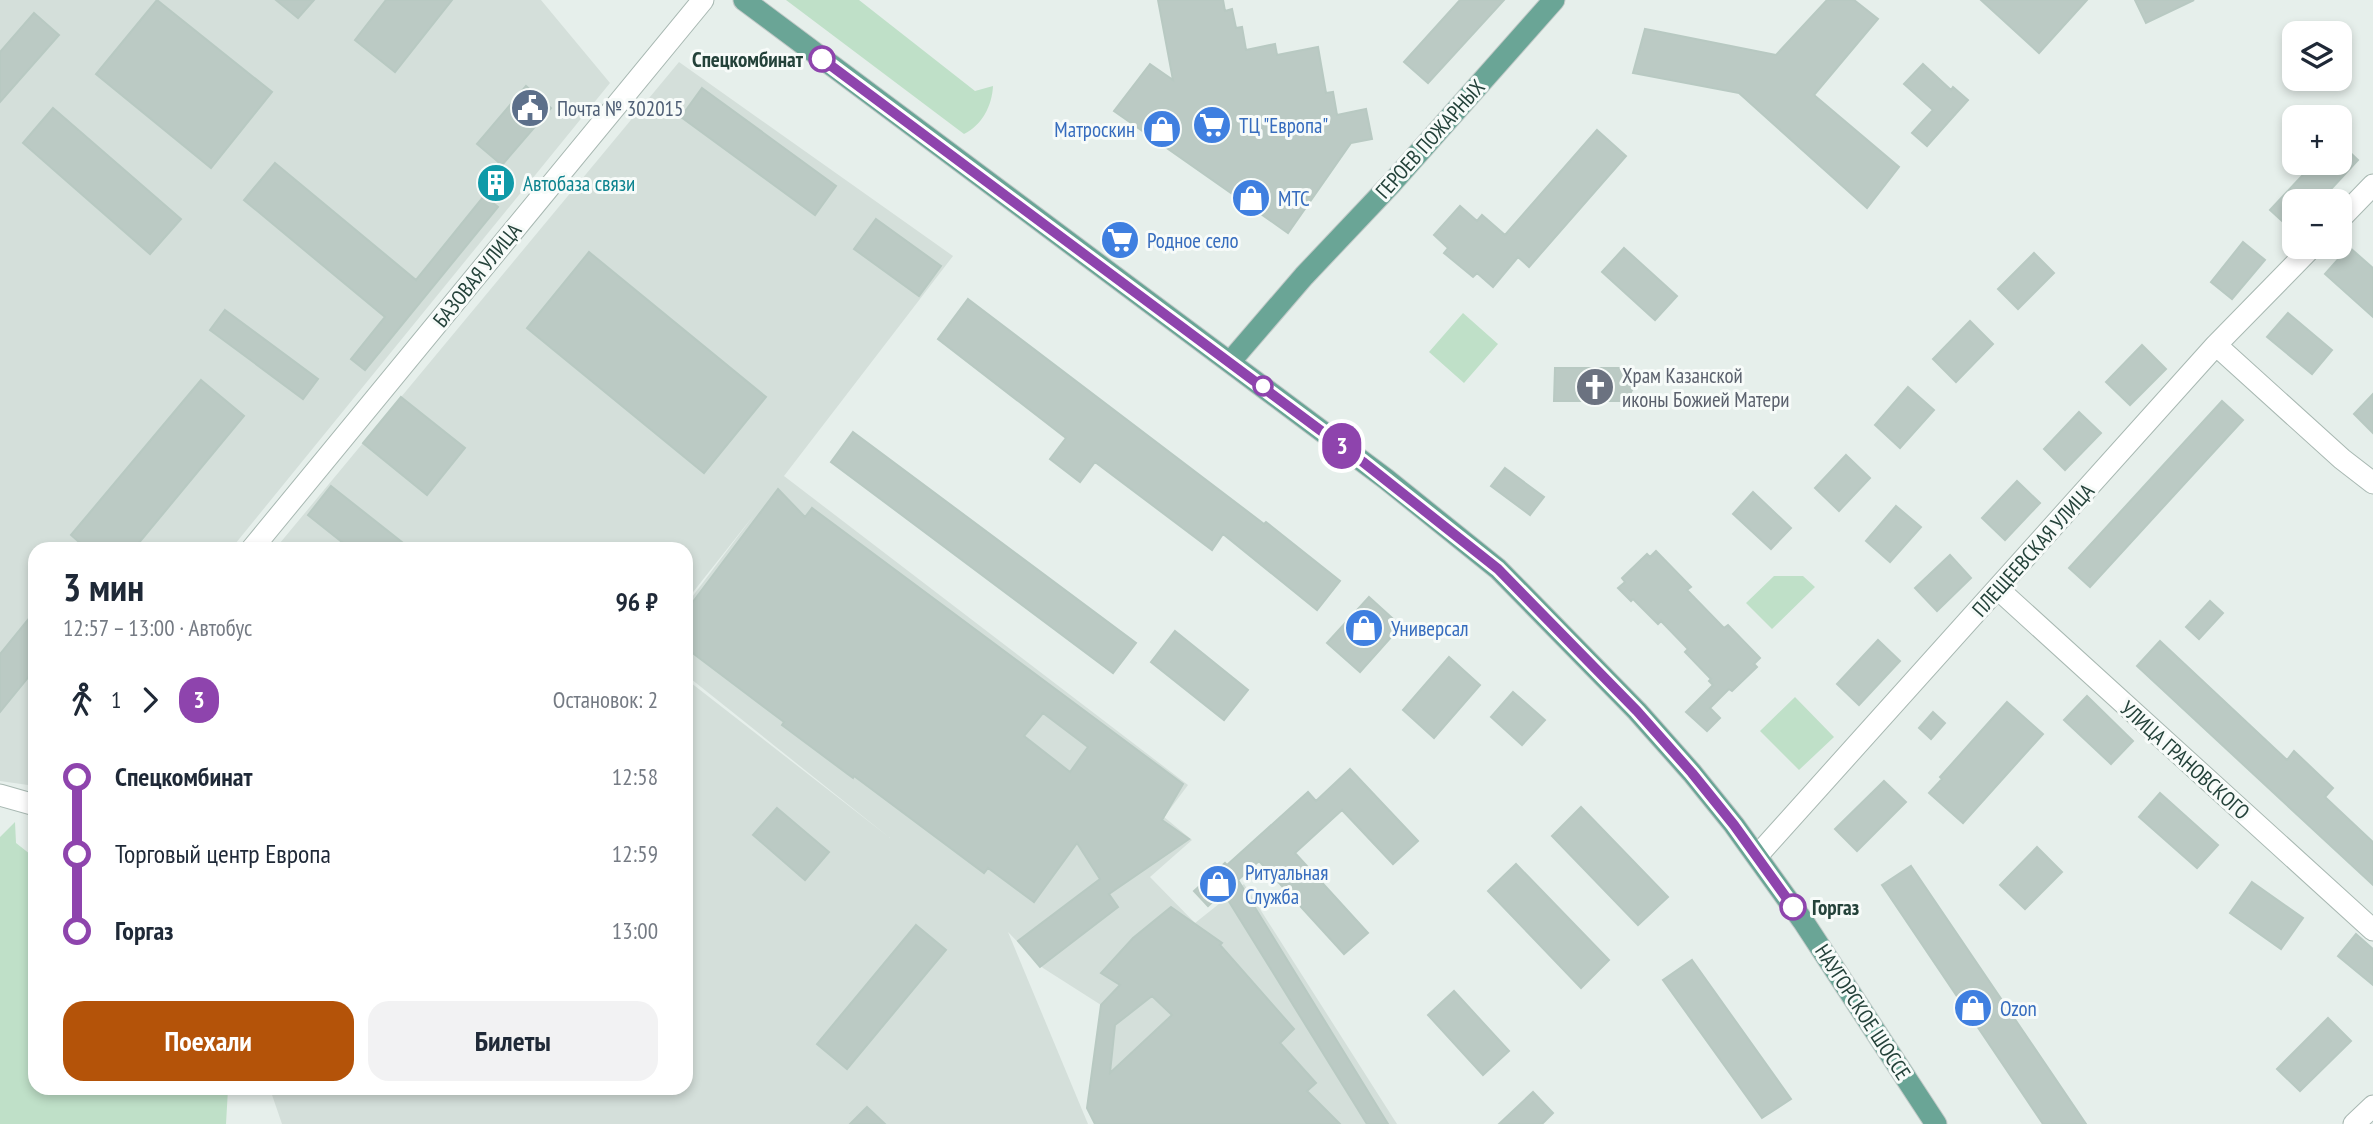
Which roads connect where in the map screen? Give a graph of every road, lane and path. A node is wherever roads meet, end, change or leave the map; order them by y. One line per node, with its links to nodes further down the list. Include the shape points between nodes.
1 (703, 0): 10 (street, БАЗОВАЯ УЛИЦА)
2 (744, 0): 8 (main road, НАУГОРСКОЕ ШОССЕ)
3 (1554, 0): 8 (main road, ГЕРОЕВ ПОЖАРНЫХ)
4 (2373, 185): 5 (street)
5 (2352, 207)
6 (2300, 259): 7 (street, ПЛЕЩЕЕВСКАЯ УЛИЦА)
7 (2216, 345): 9 (street); 11 (street, ПЛЕЩЕЕВСКАЯ УЛИЦА)
8 (1230, 362): 14 (main road, НАУГОРСКОЕ ШОССЕ, via 1498,569 1659,734)
9 (2373, 483)
10 (258, 542)
11 (1998, 589): 14 (street, ПЛЕЩЕЕВСКАЯ УЛИЦА); 15 (street, УЛИЦА ГРАНОВСКОГО)
12 (0, 795): 13 (street)
13 (28, 803)
14 (1757, 856): 17 (main road, НАУГОРСКОЕ ШОССЕ)
15 (2373, 930)
16 (2373, 1106): 18 (street)
17 (1936, 1124)
18 (2354, 1124)

